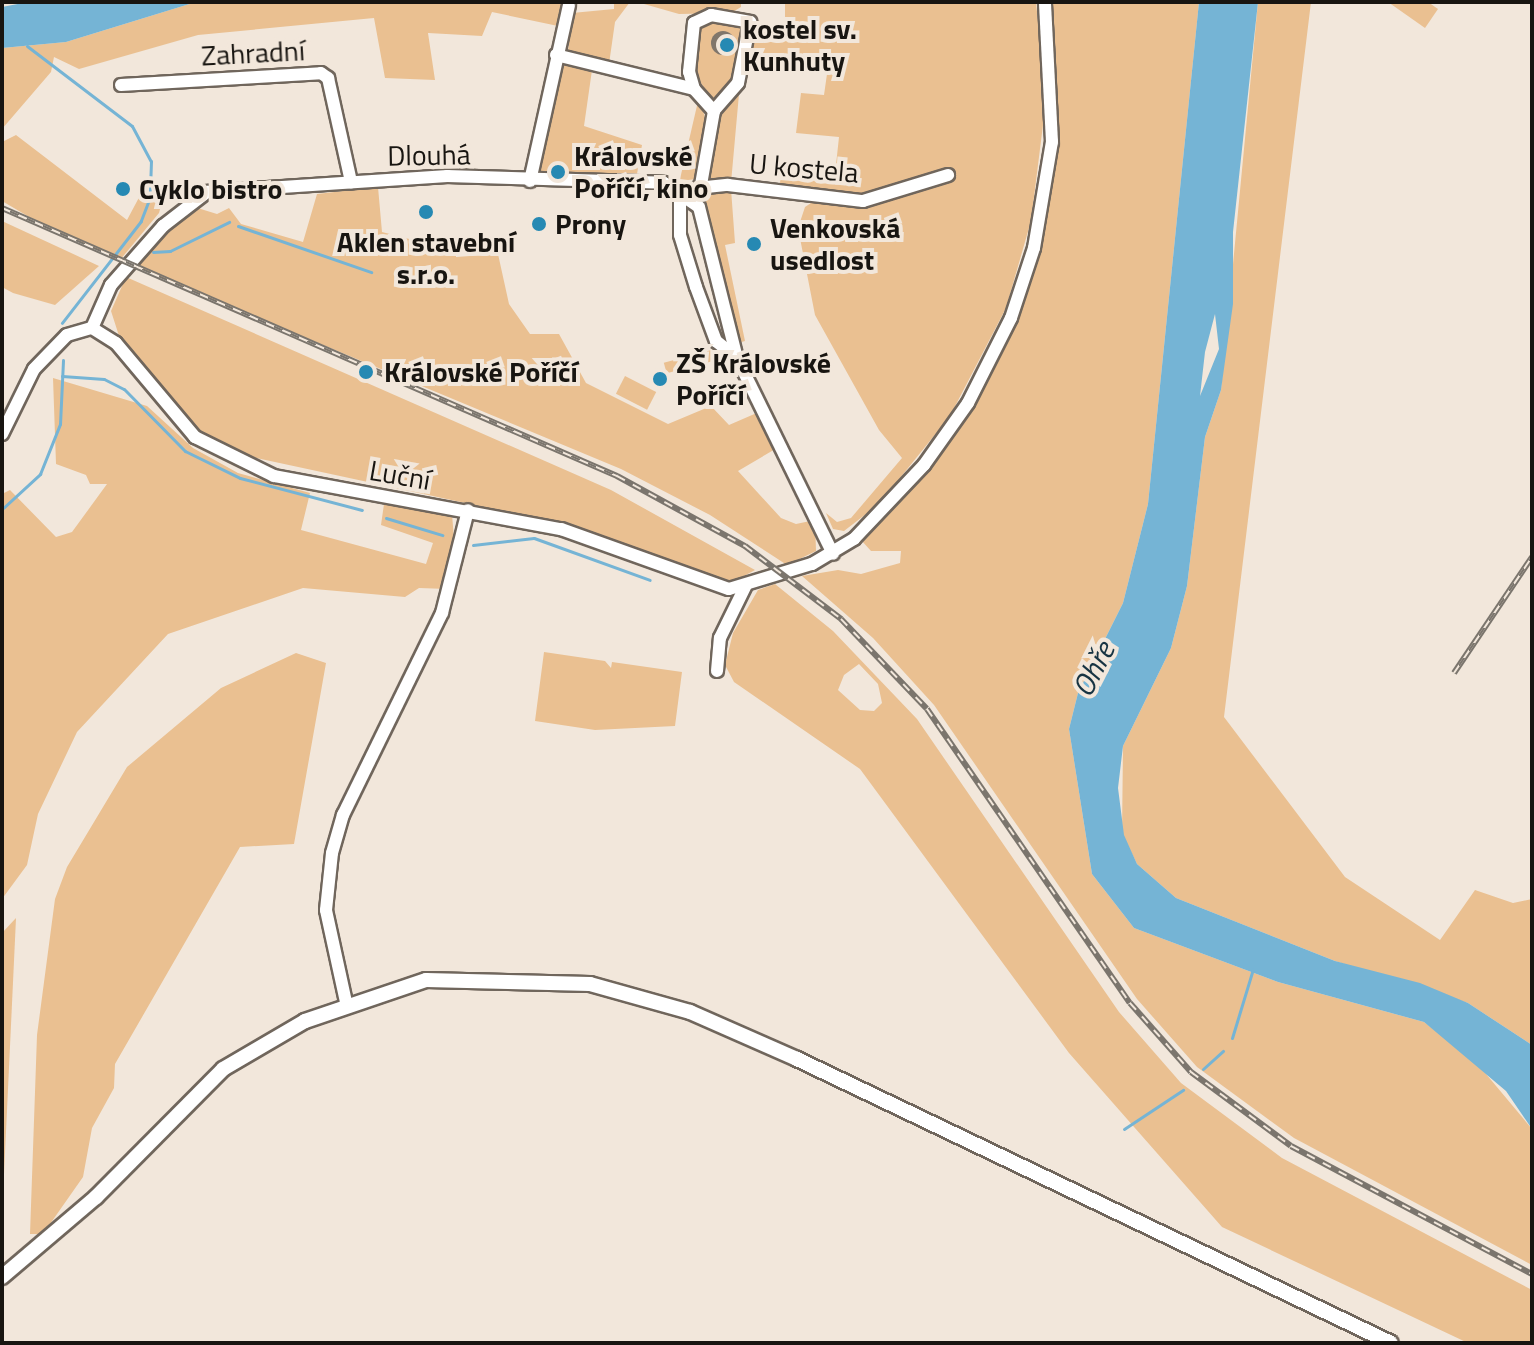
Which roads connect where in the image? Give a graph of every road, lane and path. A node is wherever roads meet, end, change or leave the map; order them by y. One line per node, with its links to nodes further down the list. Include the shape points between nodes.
1 (1045, 2): 16 (street, via 1050,156 1034,248 1011,318 940,445 891,503)
2 (569, 5): 3 (street)
3 (556, 55): 5 (street); 8 (street)
4 (121, 85): 9 (street, Zahradní, via 321,73 328,78)
5 (694, 89): 6 (street); 6 (street, via 689,72 694,23 711,15 750,22 738,83)
6 (714, 111): 10 (street)
7 (948, 175): 10 (street, U kostela, via 863,201)
8 (530, 181): 9 (street, Dlouhá, via 447,176); 11 (street, Dlouhá, via 664,183)
9 (351, 182): 12 (street, Dlouhá, via 207,192 183,207 111,285)
10 (701, 185): 11 (street)
11 (684, 192): 13 (street, via 701,212); 13 (street, via 680,235 696,287 716,341)
12 (92, 328): 14 (street, via 67,335 34,369); 15 (street, Luční, via 116,343 178,422 237,461 274,476)
13 (737, 358): 16 (street)
14 (2, 434)
15 (468, 510): 17 (street, Luční, via 561,529 704,584); 19 (street, via 442,613 343,815 332,853 326,910)
16 (833, 554): 17 (street, Luční)
17 (746, 585): 18 (street, via 720,638)
18 (717, 671)
19 (346, 1002): 20 (main road, via 223,1069 96,1197); 21 (main road, via 426,980 495,980 590,984 690,1012)
20 (2, 1277)
21 (1391, 1343)

